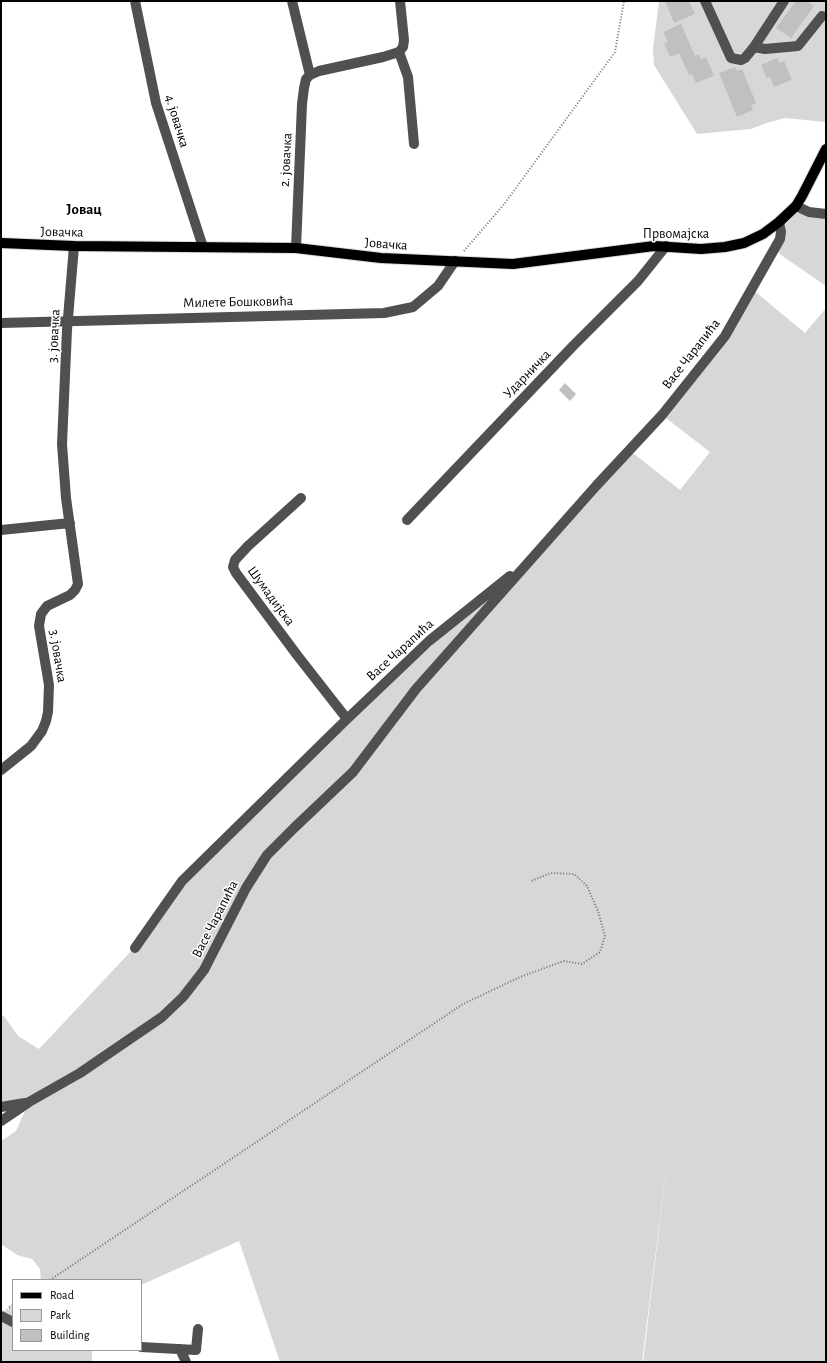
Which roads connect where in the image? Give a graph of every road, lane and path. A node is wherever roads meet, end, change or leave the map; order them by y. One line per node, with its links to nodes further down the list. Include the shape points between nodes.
1 (135, 1): 19 (street, 4. јовачка, via 156,102)
2 (292, 1): 10 (street)
3 (400, 1): 9 (street, via 404,40)
4 (624, 1): 21 (path, via 616,52 504,203)
5 (705, 1): 8 (street, via 731,58 741,60)
6 (784, 1): 8 (street)
7 (822, 16): 8 (street, via 798,46 766,49)
8 (754, 47)
9 (400, 52): 10 (street); 11 (street, via 408,77)
10 (310, 75): 20 (street, 2. јовачка, via 306,79 302,104)
11 (414, 144)
12 (826, 149): 13 (main road, Првомајска)
13 (796, 206): 14 (street, via 809,212); 15 (main road, Првомајска)
14 (826, 214)
15 (778, 222): 18 (main road, Првомајска, via 767,231 734,246 708,249); 28 (street, Васе Чарапића, via 780,239 725,336 662,415)
16 (1, 243): 17 (main road, Јовачка)
17 (74, 246): 19 (main road, Јовачка); 22 (street, 3. јовачка)
18 (666, 246): 21 (main road, Првомајска, via 647,246 513,264); 25 (street, Ударничка, via 638,281)
19 (203, 247): 20 (main road, Јовачка)
20 (296, 248): 21 (main road, Јовачка, via 381,258)
21 (455, 261): 22 (street, Милете Бошковића, via 438,286 413,306 384,313)
22 (68, 321): 23 (street, Милете Бошковића); 26 (street, 3. јовачка, via 62,444)
23 (1, 323)
24 (301, 498): 29 (street, Шумадијска, via 243,550 233,567)
25 (407, 520)
26 (70, 523): 27 (street); 30 (street, 3. јовачка, via 78,584 70,595 47,606 39,620 49,685 46,721 31,746)
27 (1, 530)
28 (532, 559): 29 (street, Васе Чарапића, via 430,641); 33 (street, Васе Чарапића, via 416,689 353,772 267,855 246,888 204,970 183,998 162,1017 80,1073)
29 (347, 718): 32 (street, Васе Чарапића, via 182,881)
30 (1, 770)
31 (532, 881): 36 (path, via 551,874 574,874 587,886 605,936 600,952 582,964 564,961 520,977 464,1004)
32 (134, 948)
33 (29, 1102): 34 (street); 35 (street, Васе Чарапића)
34 (1, 1107)
35 (1, 1121)
36 (52, 1279)
37 (1, 1316): 38 (street)
38 (12, 1322)
39 (198, 1329): 41 (street, via 196,1350)
40 (142, 1347): 41 (street)
41 (180, 1349): 42 (street)
42 (186, 1362)

